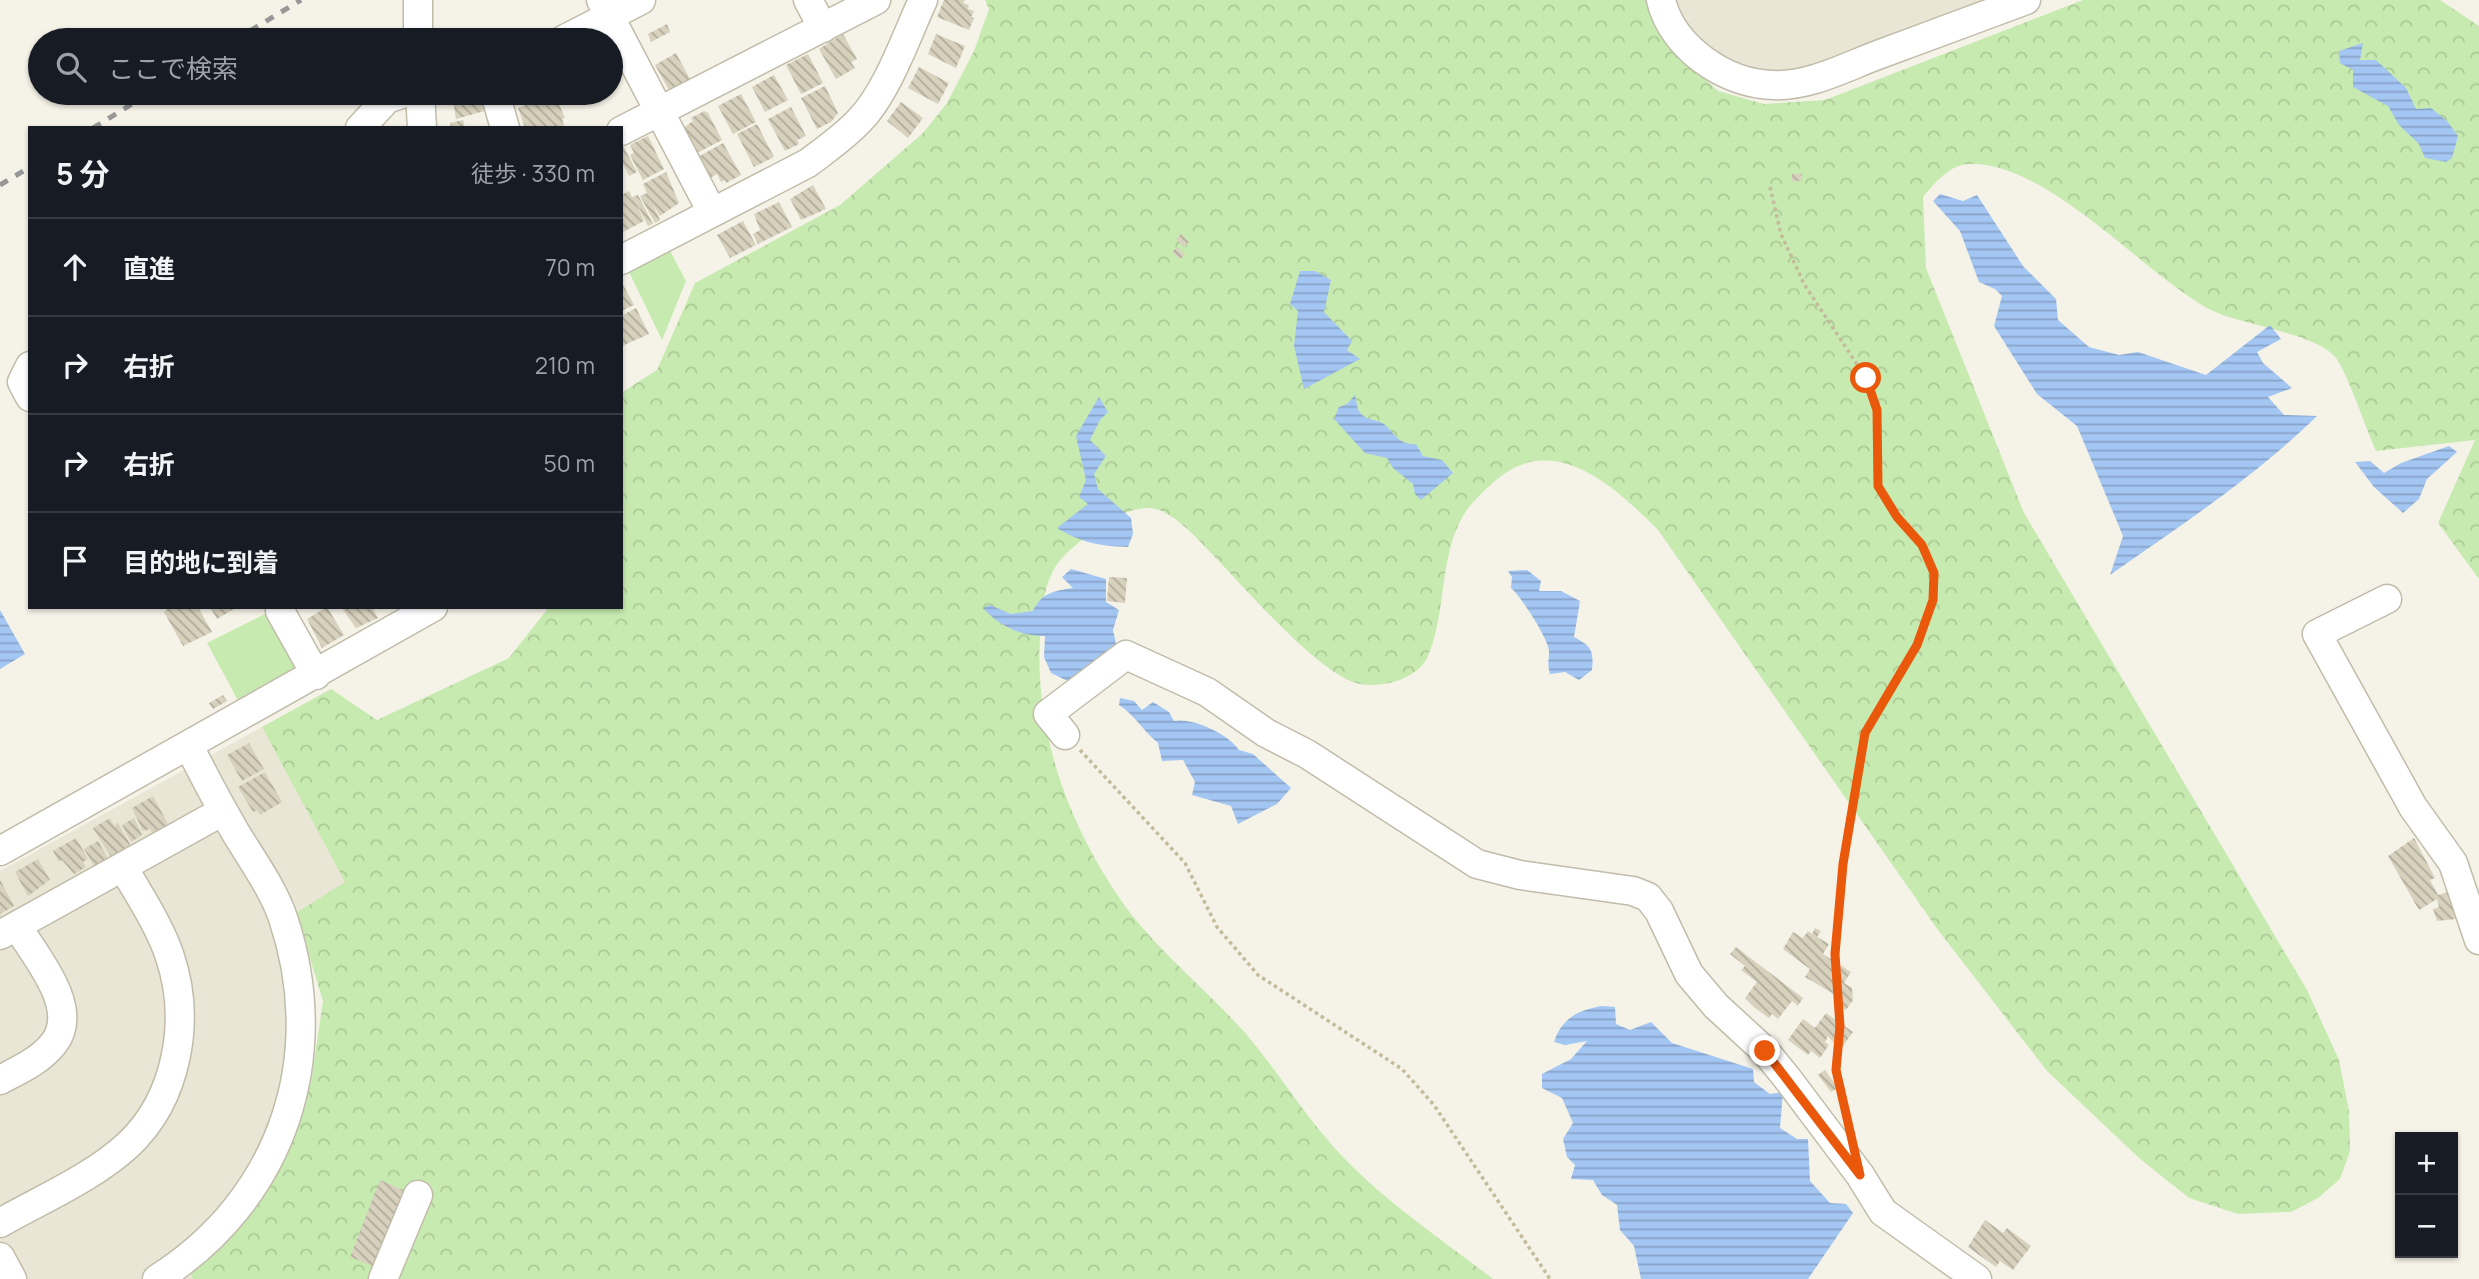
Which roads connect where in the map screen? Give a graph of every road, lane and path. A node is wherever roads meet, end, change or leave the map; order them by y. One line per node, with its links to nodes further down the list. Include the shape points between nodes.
1 (418, 0): 9 (street)
2 (641, 0): 8 (street)
3 (808, 0): 12 (street)
4 (876, 0): 12 (street)
5 (923, 0): 23 (street, via 877,96 860,120 808,163)
6 (1661, 0): 7 (street, via 1676,33 1700,59 1732,76 1773,85 1812,80)
7 (2026, 0)
8 (604, 9): 10 (street); 11 (street)
9 (418, 28)
10 (579, 28)
11 (614, 28)
12 (823, 28): 17 (street)
13 (623, 46): 17 (street)
14 (381, 105): 18 (street)
15 (412, 105): 19 (street)
16 (498, 105): 20 (street)
17 (657, 113): 21 (street); 23 (street)
18 (362, 126)
19 (421, 126)
20 (504, 126)
21 (623, 130)
22 (1770, 187): 39 (path, via 1780,234 1804,284 1866,378 1877,410 1878,486 1922,545 1934,573 1933,600 1917,645 1865,733 1843,864 1835,954 1840,1026 1836,1070)
23 (712, 212): 24 (street)
24 (623, 259)
25 (28, 370): 26 (street, via 22,382)
26 (28, 393)
27 (2387, 598): 36 (street, via 2316,634 2413,807 2452,863)
28 (282, 609): 30 (street)
29 (429, 609): 30 (street)
30 (316, 675): 32 (street)
31 (1065, 735): 46 (path, via 1185,863 1217,927 1258,975 1402,1069 1434,1105); 47 (street, via 1048,714 1126,655 1207,692 1477,864 1648,897 1689,974 1765,1051 1883,1212)
32 (189, 746): 33 (street); 34 (street)
33 (223, 811): 35 (street); 44 (street, via 283,917 300,984 302,1041 296,1082 268,1162 241,1205 191,1255)
34 (0, 851)
35 (123, 867): 37 (street); 41 (street, via 170,957 179,1007 178,1059 164,1093 128,1144)
36 (2477, 926)
37 (8, 931): 38 (street, via 59,997 62,1020 55,1042 46,1051)
38 (0, 1080)
39 (1848, 1122)
40 (418, 1195): 45 (street)
41 (0, 1223)
42 (0, 1257): 43 (street)
43 (12, 1279)
44 (157, 1279)
45 (383, 1279)
46 (1550, 1279)
47 (1977, 1279)

